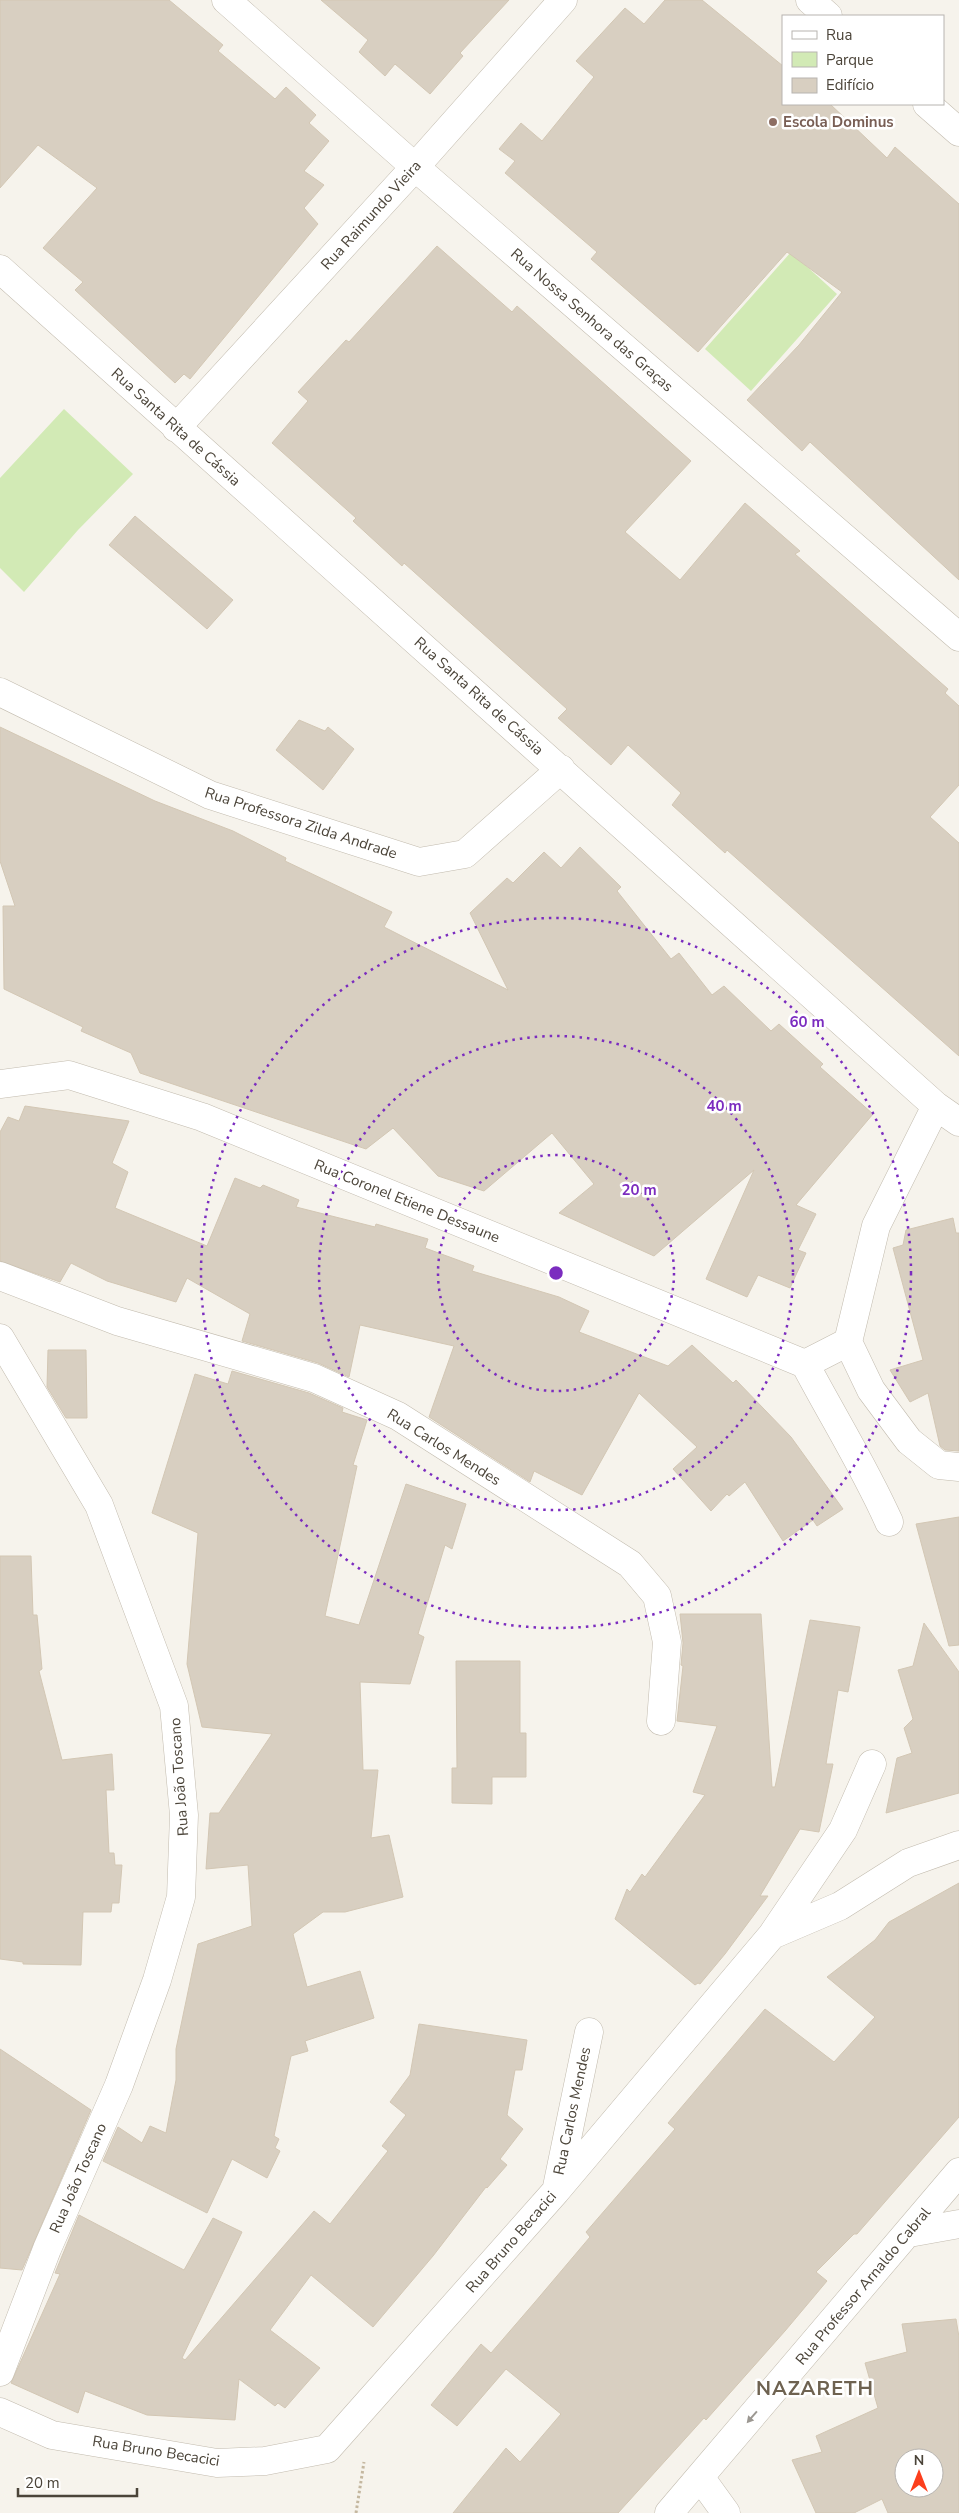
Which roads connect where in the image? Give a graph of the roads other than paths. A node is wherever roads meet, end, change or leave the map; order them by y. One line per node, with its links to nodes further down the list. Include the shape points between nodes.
1 (226, 0): 7 (street, Rua Nossa Senhora das Graças)
2 (563, 0): 7 (street, Rua Raimundo Vieira)
3 (810, 0): 4 (street)
4 (827, 15)
5 (928, 105): 6 (street)
6 (959, 132)
7 (415, 167): 9 (street, Rua Raimundo Vieira); 10 (street, Rua Nossa Senhora das Graças)
8 (0, 269): 9 (street, Rua Santa Rita de Cássia)
9 (176, 428): 12 (street, Rua Santa Rita de Cássia)
10 (959, 637)
11 (0, 692): 12 (street, Rua Professora Zilda Andrade, via 210,795 419,862 465,854)
12 (561, 769): 14 (street, Rua Santa Rita de Cássia)
13 (0, 1084): 19 (street, Rua Coronel Etiene Dessaune, via 69,1075 202,1117)
14 (936, 1106): 15 (street, Rua Santa Rita de Cássia); 18 (street, via 876,1226)
15 (959, 1122)
16 (0, 1276): 22 (street, Rua Carlos Mendes, via 117,1320 314,1378 398,1416 630,1564 658,1596 667,1642)
17 (0, 1338): 31 (street, Rua João Toscano, via 99,1505 130,1585 174,1706 184,1815 181,1897 157,1980 119,2085 47,2249)
18 (848, 1342): 19 (street); 20 (street, via 871,1390 909,1441 939,1465)
19 (805, 1364): 21 (street, via 871,1482)
20 (959, 1467)
21 (889, 1522)
22 (661, 1721)
23 (872, 1764): 25 (street, via 843,1830)
24 (959, 1845): 25 (street, Rua Bruno Becacici, via 908,1862 840,1906)
25 (772, 1935): 28 (street, Rua Bruno Becacici)
26 (589, 2032): 28 (street, Rua Carlos Mendes)
27 (959, 2172): 30 (street, Rua Professor Arnaldo Cabral)
28 (556, 2191): 32 (street, Rua Bruno Becacici, via 327,2449 265,2461 217,2463 52,2435)
29 (959, 2224): 30 (street)
30 (909, 2234): 33 (street, Rua Professor Arnaldo Cabral, one-way to 33)
31 (0, 2372)
32 (0, 2412)
33 (700, 2477): 34 (street, Rua Professor Arnaldo Cabral); 35 (street)
34 (669, 2513)
35 (726, 2513)

